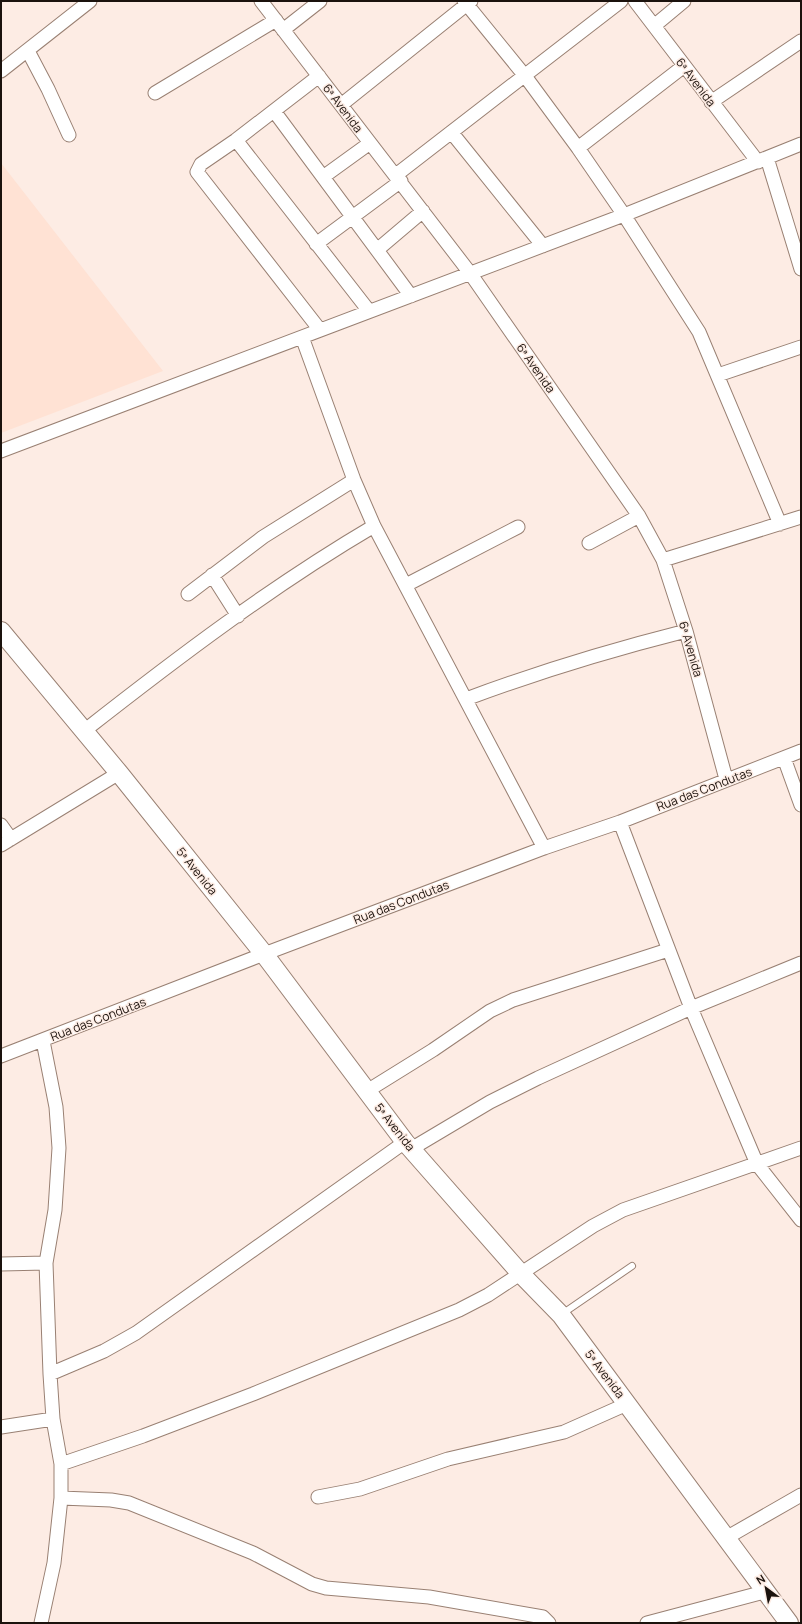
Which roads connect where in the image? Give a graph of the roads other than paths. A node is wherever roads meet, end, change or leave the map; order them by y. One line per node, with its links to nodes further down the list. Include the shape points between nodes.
1 (90, 1): 11 (street)
2 (261, 1): 8 (street, 6ª Avenida)
3 (320, 1): 8 (street)
4 (621, 1): 15 (street)
5 (635, 1): 9 (street, 6ª Avenida)
6 (684, 1): 9 (street)
7 (468, 2): 15 (street); 18 (street)
8 (280, 25): 14 (street, 6ª Avenida); 16 (street)
9 (654, 26): 12 (street, 6ª Avenida)
10 (801, 41): 17 (street)
11 (28, 51): 13 (street); 21 (street)
12 (684, 66): 17 (street, 6ª Avenida); 25 (street)
13 (1, 71)
14 (319, 76): 18 (street, 6ª Avenida); 19 (street)
15 (525, 76): 20 (street); 25 (street)
16 (155, 92)
17 (711, 102): 26 (street, 6ª Avenida)
18 (341, 105): 23 (street, 6ª Avenida)
19 (274, 111): 22 (street); 27 (street)
20 (452, 133): 28 (street); 33 (street)
21 (69, 135)
22 (236, 140): 32 (street); 39 (street, via 201,164 197,172)
23 (370, 143): 27 (street); 28 (street, 6ª Avenida)
24 (801, 144): 26 (street)
25 (578, 148): 30 (street)
26 (762, 160): 30 (street); 35 (street)
27 (323, 177): 31 (street)
28 (398, 178): 29 (street, 6ª Avenida); 31 (street)
29 (423, 211): 34 (street); 36 (street, 6ª Avenida)
30 (624, 215): 33 (street); 42 (street, via 699,332)
31 (352, 218): 32 (street); 34 (street)
32 (316, 244): 38 (street)
33 (543, 246): 36 (street)
34 (377, 250): 37 (street)
35 (801, 269)
36 (470, 273): 37 (street); 45 (street, 6ª Avenida)
37 (411, 296): 38 (street)
38 (369, 311): 39 (street)
39 (320, 330): 40 (street)
40 (302, 337): 43 (street); 44 (street)
41 (801, 347): 42 (street)
42 (718, 375): 47 (street)
43 (1, 451)
44 (354, 480): 48 (street); 52 (street, via 263,537)
45 (639, 516): 50 (street); 51 (street, 6ª Avenida)
46 (801, 517): 47 (street)
47 (780, 524): 51 (street)
48 (374, 526): 53 (street); 55 (street, via 335,549)
49 (518, 527): 53 (street)
50 (589, 543)
51 (663, 560): 57 (street, 6ª Avenida)
52 (212, 575): 54 (street); 55 (street)
53 (406, 585): 58 (street)
54 (188, 594)
55 (238, 616): 59 (street)
56 (1, 631): 59 (street, 5ª Avenida)
57 (686, 631): 58 (street, via 601,653); 63 (street, 6ª Avenida)
58 (466, 699): 68 (street)
59 (84, 731): 62 (street, 5ª Avenida)
60 (801, 751): 61 (street, Rua das Condutas)
61 (784, 758): 63 (street, Rua das Condutas); 64 (street)
62 (119, 773): 67 (street); 70 (street, 5ª Avenida)
63 (726, 779): 65 (street, Rua das Condutas)
64 (801, 806)
65 (620, 822): 68 (street, Rua das Condutas); 69 (street)
66 (1, 825): 67 (street)
67 (6, 842)
68 (544, 848): 70 (street, Rua das Condutas)
69 (668, 950): 72 (street); 75 (street, via 513,1000 490,1011)
70 (264, 954): 73 (street, Rua das Condutas); 75 (street, 5ª Avenida)
71 (801, 963): 72 (street)
72 (691, 1008): 76 (street, via 497,1099); 78 (street)
73 (43, 1041): 74 (street, Rua das Condutas); 80 (street, via 56,1107 59,1148 55,1210)
74 (1, 1056)
75 (367, 1091): 76 (street, 5ª Avenida)
76 (408, 1145): 83 (street, 5ª Avenida); 85 (street, via 136,1333 104,1351)
77 (801, 1148): 78 (street)
78 (757, 1164): 79 (street); 83 (street, via 623,1210 575,1238)
79 (801, 1220)
80 (46, 1263): 81 (street); 85 (street)
81 (1, 1264)
82 (632, 1266): 84 (lane)
83 (522, 1275): 84 (street, 5ª Avenida); 89 (street, via 459,1310 339,1360 143,1436)
84 (561, 1315): 86 (street, 5ª Avenida)
85 (50, 1374): 87 (street)
86 (627, 1404): 91 (street, via 564,1432 448,1458 360,1489); 93 (street, 5ª Avenida)
87 (53, 1419): 88 (street); 89 (street)
88 (1, 1427)
89 (61, 1464): 92 (street)
90 (801, 1496): 93 (street)
91 (318, 1497)
92 (61, 1498): 95 (street, via 54,1563); 96 (street, via 129,1503 253,1553 296,1578 326,1588 429,1597 543,1617)
93 (726, 1538): 94 (street, 5ª Avenida)
94 (764, 1592): 97 (street); 98 (street, 5ª Avenida)
95 (41, 1623)
96 (549, 1623)
97 (647, 1623)
98 (789, 1623)

